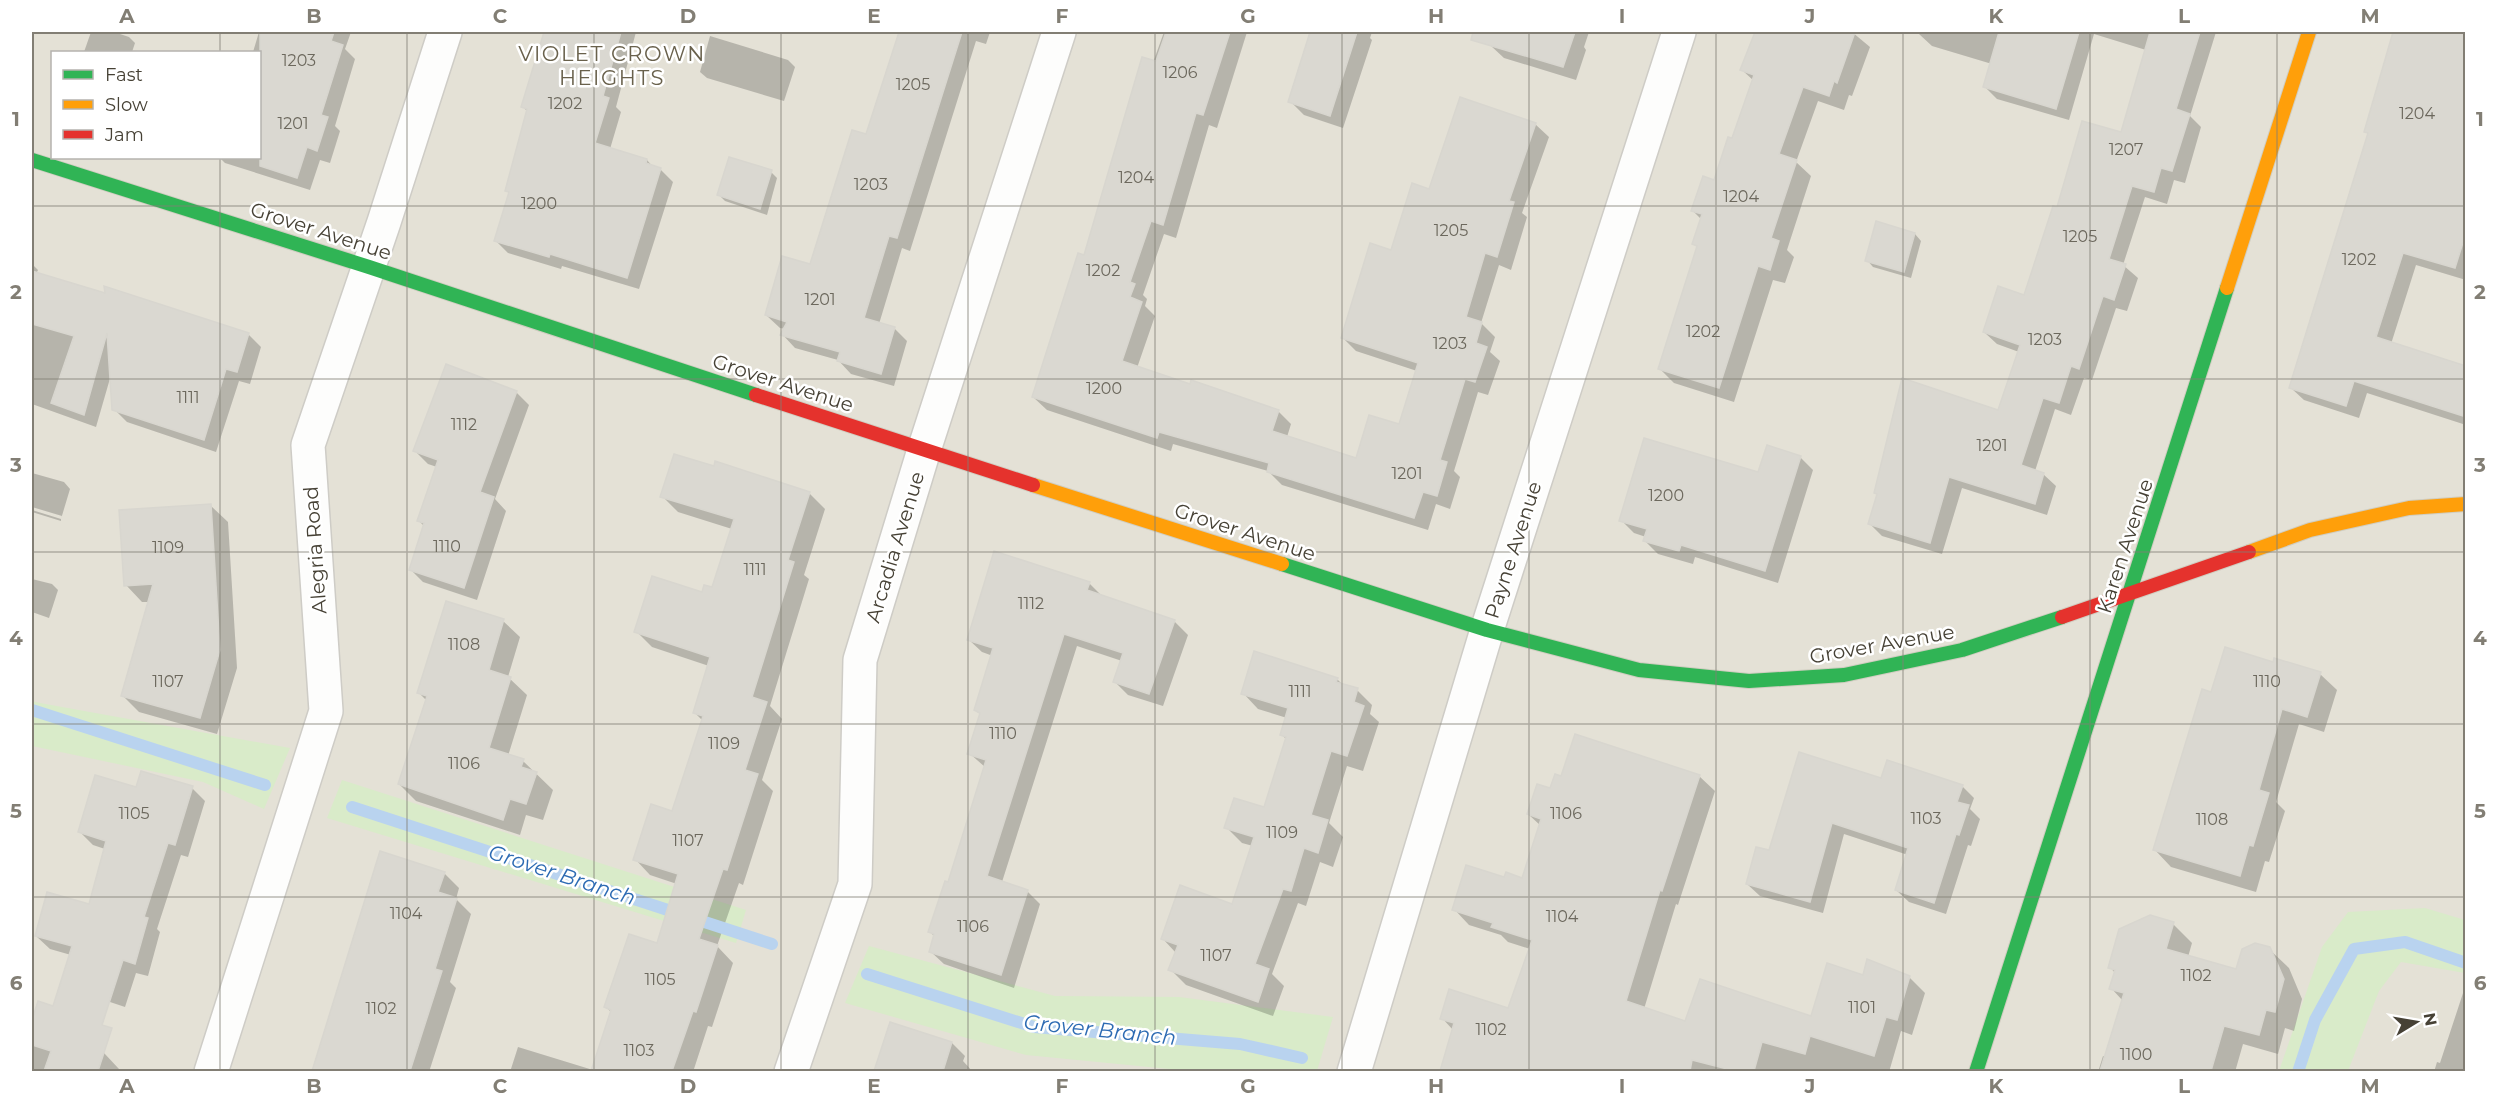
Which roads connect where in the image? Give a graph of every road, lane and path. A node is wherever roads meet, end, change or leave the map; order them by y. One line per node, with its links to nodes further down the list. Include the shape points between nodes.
1 (445, 32): 6 (street, Alegria Road)
2 (1059, 32): 7 (street, Arcadia Avenue)
3 (1679, 32): 10 (street, Payne Avenue)
4 (2309, 32): 9 (street, Karen Avenue)
5 (32, 160): 6 (street, Grover Avenue)
6 (369, 267): 7 (street, Grover Avenue); 11 (street, Alegria Road, via 308,445 326,711)
7 (924, 450): 10 (street, Grover Avenue); 12 (street, Arcadia Avenue, via 860,660 855,884)
8 (2466, 504): 9 (street, Grover Avenue, via 2409,508 2310,530)
9 (2131, 594): 10 (street, Grover Avenue, via 1962,650 1844,675 1749,681 1639,670); 14 (street, Karen Avenue)
10 (1487, 630): 13 (street, Payne Avenue)
11 (211, 1071)
12 (791, 1071)
13 (1354, 1071)
14 (1976, 1071)

